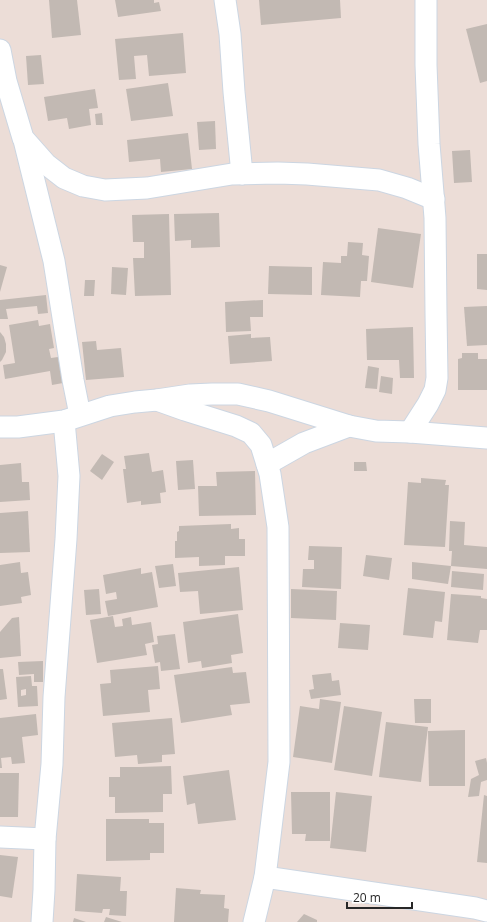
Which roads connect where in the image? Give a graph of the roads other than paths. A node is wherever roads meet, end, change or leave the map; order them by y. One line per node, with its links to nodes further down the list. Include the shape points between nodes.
1 (225, 0): 5 (street)
2 (426, 0): 6 (street, via 426,73)
3 (0, 50): 4 (street, via 6,81)
4 (23, 138): 5 (street, via 46,164 64,178 83,186 105,190 147,188); 8 (street, via 54,261 73,380)
5 (242, 174): 6 (street, via 307,174 380,180)
6 (434, 199): 11 (street, via 437,378 435,390 428,404)
7 (157, 400): 8 (street, via 110,406); 9 (street, via 190,395 238,394); 13 (street, via 251,433 261,445)
8 (72, 418): 10 (street, via 18,427); 15 (street, via 52,764)
9 (348, 426): 11 (street, via 376,431); 13 (street, via 304,443)
10 (0, 427)
11 (410, 432): 12 (street)
12 (487, 438)
13 (267, 464): 16 (street, via 278,527 279,762)
14 (0, 837): 15 (street)
15 (45, 839): 18 (street)
16 (265, 877): 17 (street); 19 (street)
17 (487, 911)
18 (42, 922)
19 (254, 922)

